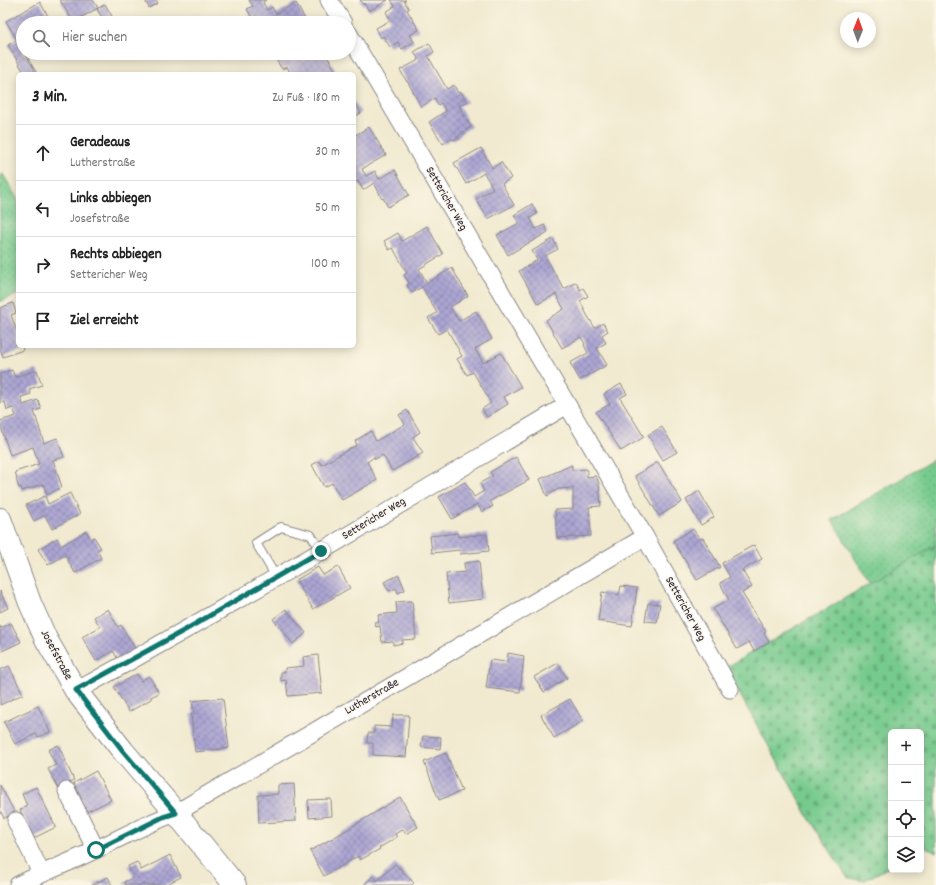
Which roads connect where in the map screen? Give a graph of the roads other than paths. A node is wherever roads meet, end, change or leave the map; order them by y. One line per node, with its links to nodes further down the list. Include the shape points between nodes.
1 (329, 0): 2 (street)
2 (339, 16)
3 (356, 46): 4 (street, Settericher Weg)
4 (567, 405): 6 (street, Settericher Weg); 7 (street, Settericher Weg)
5 (0, 519): 10 (street, Josefstraße, via 30,603 46,639)
6 (645, 537): 9 (street, Settericher Weg); 12 (street, Lutherstraße)
7 (321, 551): 8 (street, Settericher Weg); 8 (lane, via 311,535 281,527 256,543)
8 (276, 577): 10 (street, Settericher Weg)
9 (730, 689)
10 (76, 690): 12 (street, Josefstraße, via 123,751)
11 (67, 790): 14 (street)
12 (176, 813): 14 (street, Lutherstraße); 17 (street, Josefstraße)
13 (16, 821): 15 (street)
14 (96, 850): 15 (street, Lutherstraße)
15 (41, 873): 16 (street, Lutherstraße)
16 (18, 885)
17 (235, 885)

